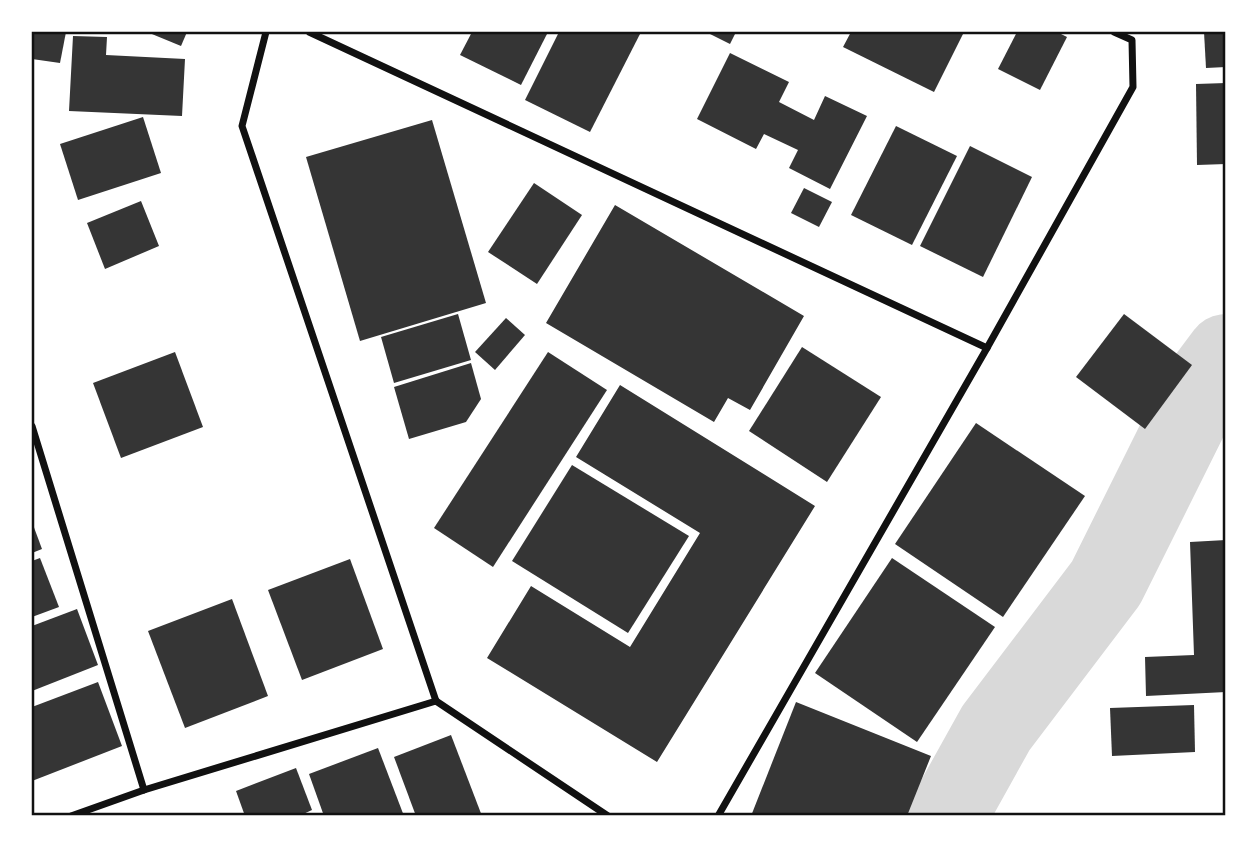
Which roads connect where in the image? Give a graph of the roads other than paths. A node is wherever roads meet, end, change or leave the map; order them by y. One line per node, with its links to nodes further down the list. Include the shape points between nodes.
1 (266, 32): 6 (street, via 242,126)
2 (309, 32): 4 (street)
3 (1114, 32): 4 (street, via 1132,40 1133,87)
4 (987, 348): 10 (street)
5 (32, 426): 7 (street)
6 (436, 701): 7 (street); 9 (street)
7 (144, 790): 8 (street)
8 (71, 816)
9 (608, 816)
10 (718, 816)

